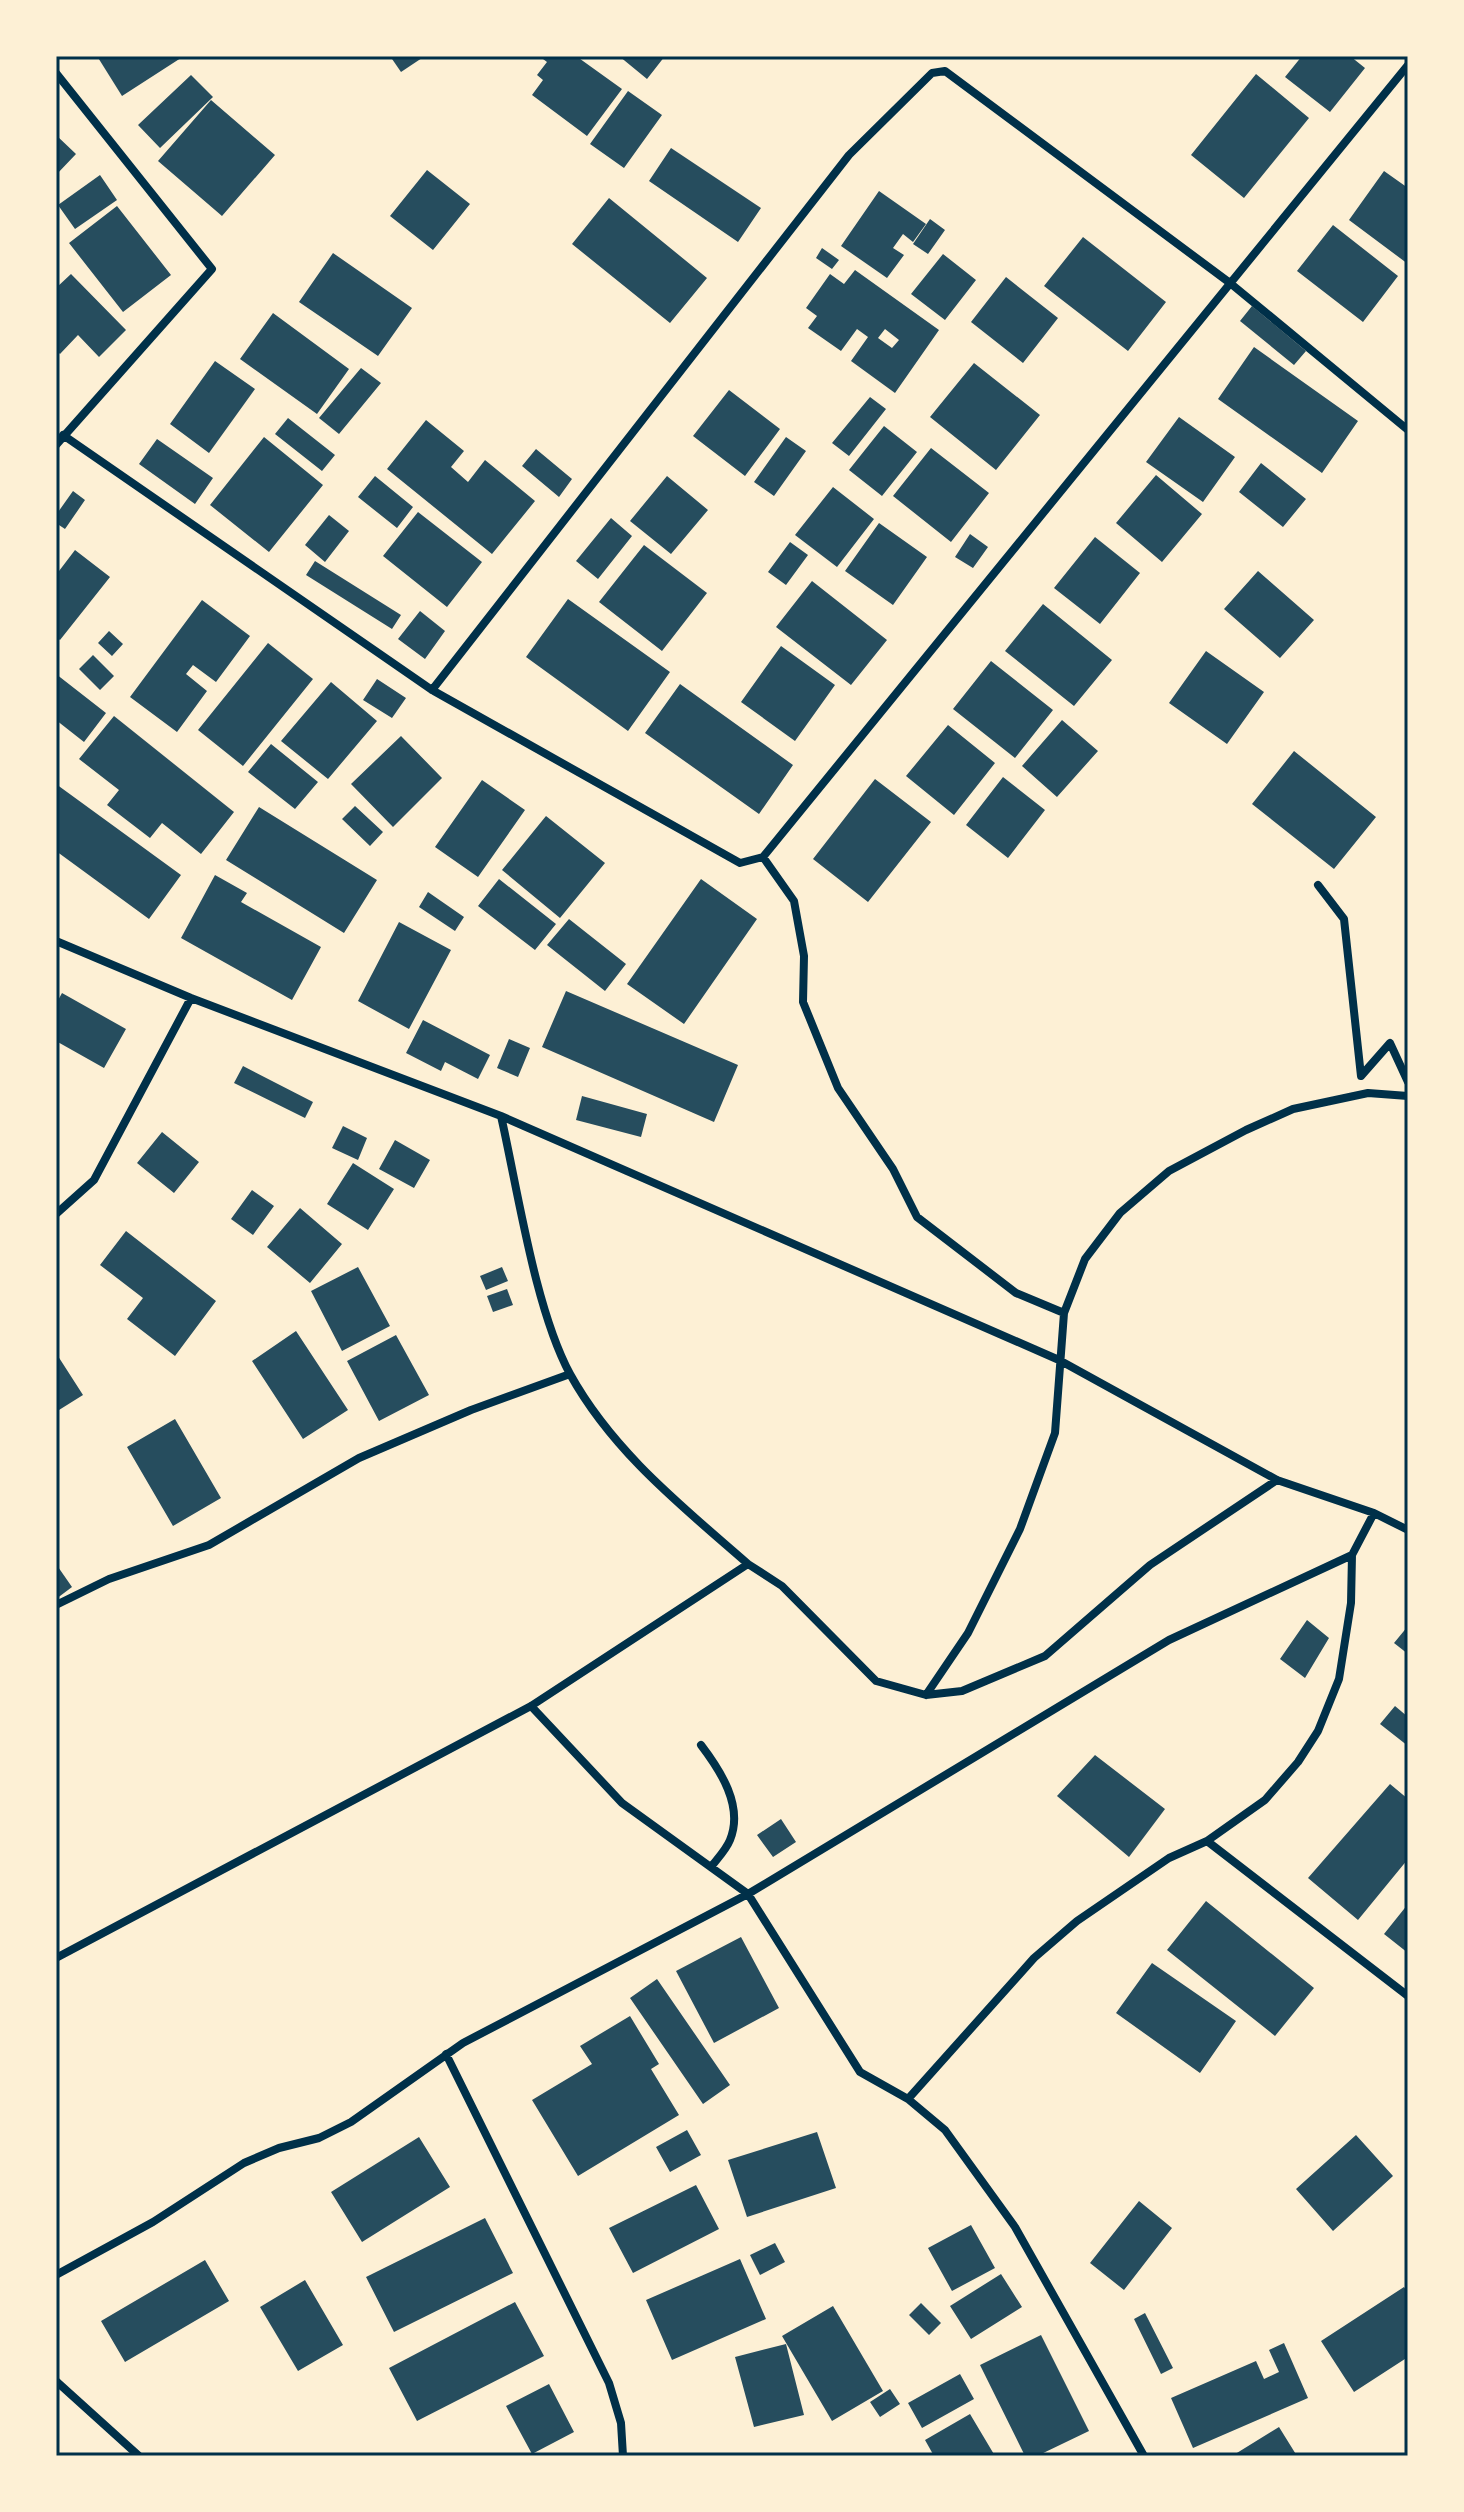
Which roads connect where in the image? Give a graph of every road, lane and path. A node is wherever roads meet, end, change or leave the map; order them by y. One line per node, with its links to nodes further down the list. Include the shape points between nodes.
1 (1408, 65): 3 (street)
2 (56, 73): 5 (street, via 212,269)
3 (1230, 283): 4 (street); 7 (street, via 945,71 932,73 849,155); 8 (street)
4 (1408, 430)
5 (63, 435): 6 (street); 7 (street)
6 (56, 445)
7 (432, 690): 8 (street, via 740,863)
8 (763, 857): 16 (street, via 794,901 804,956 803,1002 838,1088 893,1169 917,1217 1016,1293)
9 (1318, 885): 12 (street, via 1344,919 1361,1076 1390,1043)
10 (56, 941): 11 (street)
11 (191, 998): 14 (street); 15 (street, via 94,1180)
12 (1408, 1082)
13 (1408, 1096): 16 (street, via 1368,1093 1293,1109 1169,1171 1120,1213 1085,1259)
14 (501, 1116): 17 (street); 18 (street, via 539,1282)
15 (56, 1214)
16 (1064, 1313): 17 (street)
17 (1059, 1360): 19 (street); 25 (street, via 1055,1433 1020,1529 968,1633)
18 (570, 1374): 23 (street, via 615,1439 650,1477); 24 (street, via 359,1458 209,1545 109,1579)
19 (1277, 1480): 20 (street); 25 (street, via 1150,1565 1045,1656 962,1691)
20 (1374, 1513): 21 (street); 22 (street)
21 (1408, 1530)
22 (1352, 1555): 28 (street, via 1351,1603 1339,1679 1318,1731 1265,1800); 30 (street, via 1169,1640)
23 (748, 1564): 25 (street, via 782,1586 876,1681); 26 (street)
24 (56, 1605)
25 (926, 1695)
26 (531, 1706): 29 (street, via 622,1803); 31 (street)
27 (701, 1745): 29 (street, via 722,1773 733,1806 731,1840)
28 (1207, 1841): 32 (street); 34 (street, via 1169,1858 1077,1921 1034,1958)
29 (711, 1867): 30 (street)
30 (748, 1894): 33 (street); 34 (street, via 860,2072)
31 (56, 1958)
32 (1408, 1996)
33 (446, 2054): 35 (street, via 351,2122 244,2163 153,2222); 38 (street, via 609,2383 621,2423)
34 (908, 2099): 39 (street, via 945,2130 1015,2227)
35 (56, 2275)
36 (56, 2381): 37 (street)
37 (139, 2456)
38 (623, 2456)
39 (1144, 2456)

